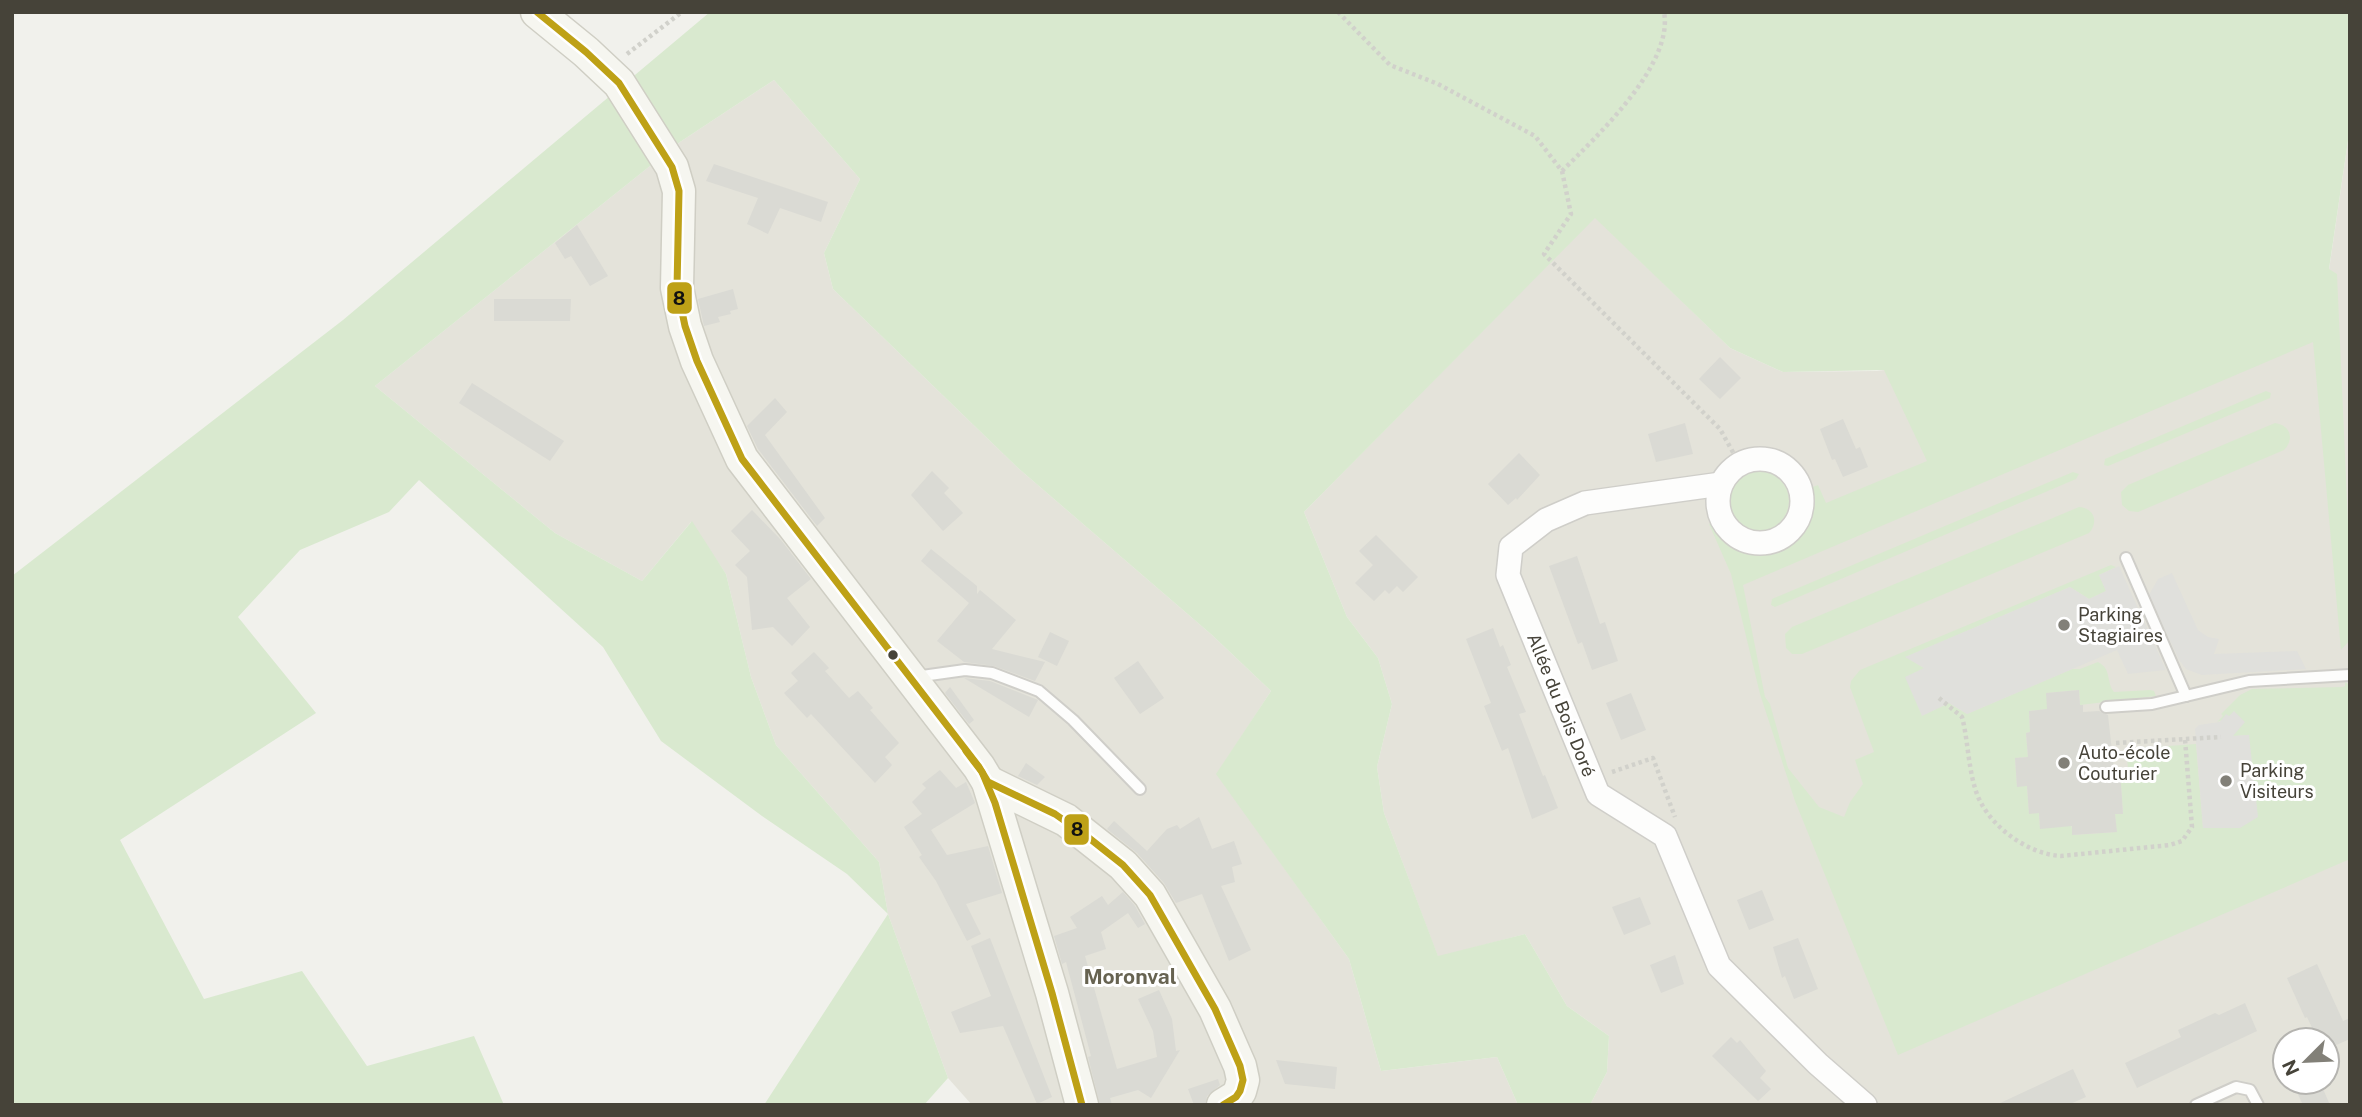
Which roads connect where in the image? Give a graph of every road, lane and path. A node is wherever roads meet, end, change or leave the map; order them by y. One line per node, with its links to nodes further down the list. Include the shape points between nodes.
1 (537, 12): 5 (street)
2 (682, 12): 5 (path)
3 (1338, 12): 6 (path, via 1390,65 1438,84 1535,136)
4 (1664, 12): 6 (path, via 1663,36 1633,96)
5 (606, 70): 11 (street, via 625,91 672,167 679,191 676,267 680,306 697,361 729,435 753,476)
6 (1562, 171): 7 (path, via 1572,214 1545,254 1720,429)
7 (1740, 463): 8 (street); 8 (street, via 1768,459 1793,474 1803,501 1793,528 1768,543 1740,538 1720,516)
8 (1721, 484): 24 (street, Allée du Bois Doré, via 1585,503 1546,520 1511,547 1508,575 1598,794 1665,836 1719,966)
9 (2126, 558): 12 (lane)
10 (2350, 675): 12 (lane, via 2249,681)
11 (909, 678): 19 (street); 20 (lane, via 965,670 992,673 1039,691)
12 (2186, 696): 14 (lane)
13 (1939, 698): 16 (path, via 1962,717 1974,787 1982,804 2010,835 2048,855 2182,841 2192,827)
14 (2106, 707)
15 (2221, 737): 16 (path)
16 (2185, 739): 17 (path)
17 (2116, 743)
18 (1605, 774): 21 (path, via 1653,758)
19 (988, 782): 22 (street); 23 (street, via 1066,820 1123,865 1150,895 1209,999 1240,1066 1240,1091)
20 (1140, 789)
21 (1679, 828)
22 (1082, 1105)
23 (1223, 1105)
24 (1865, 1105)
25 (2196, 1105): 26 (lane, via 2236,1087 2250,1090)
26 (2258, 1105)

